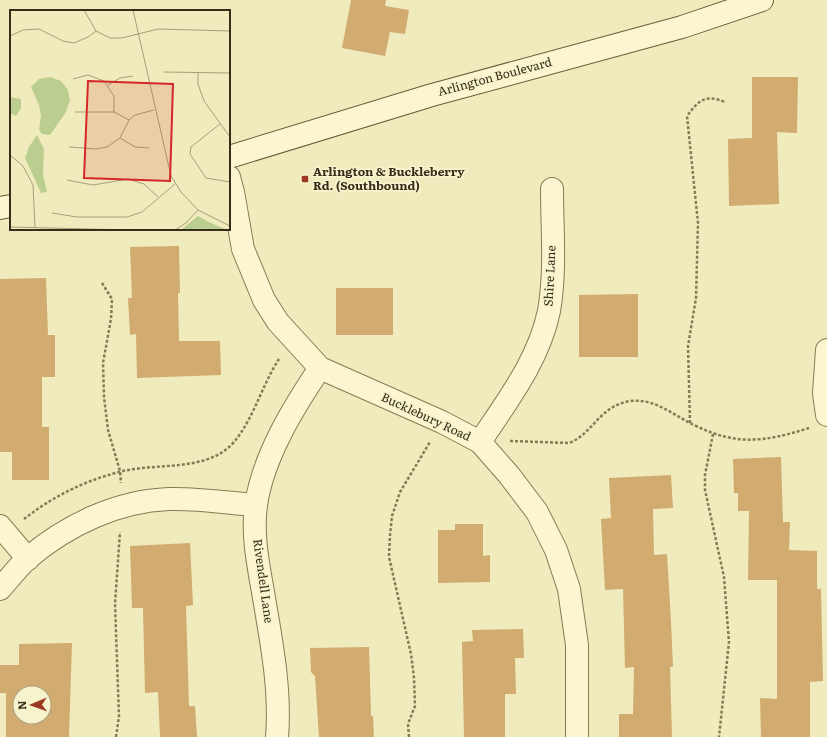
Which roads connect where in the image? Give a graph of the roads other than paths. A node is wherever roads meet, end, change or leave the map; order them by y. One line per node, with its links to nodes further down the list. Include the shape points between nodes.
1 (762, 0): 2 (street, Arlington Boulevard, via 682,27 432,95)
2 (230, 157)
3 (230, 182): 8 (street, Bucklebury Road, via 243,249 264,300)
4 (552, 189): 10 (street, Shire Lane, via 551,286 548,311 530,364)
5 (10, 206): 6 (street)
6 (0, 208)
7 (827, 350): 9 (street)
8 (320, 368): 10 (street, Bucklebury Road, via 442,422); 11 (street, Rivendell Lane, via 276,442)
9 (821, 421)
10 (480, 442): 16 (street, Bucklebury Road, via 537,512 556,550 569,588 576,645)
11 (256, 505): 13 (street, via 169,499 121,508 85,520 59,534); 15 (street, Rivendell Lane, via 256,548 275,669)
12 (3, 530): 13 (street)
13 (28, 559): 14 (street)
14 (0, 589)
15 (277, 737)
16 (577, 737)

